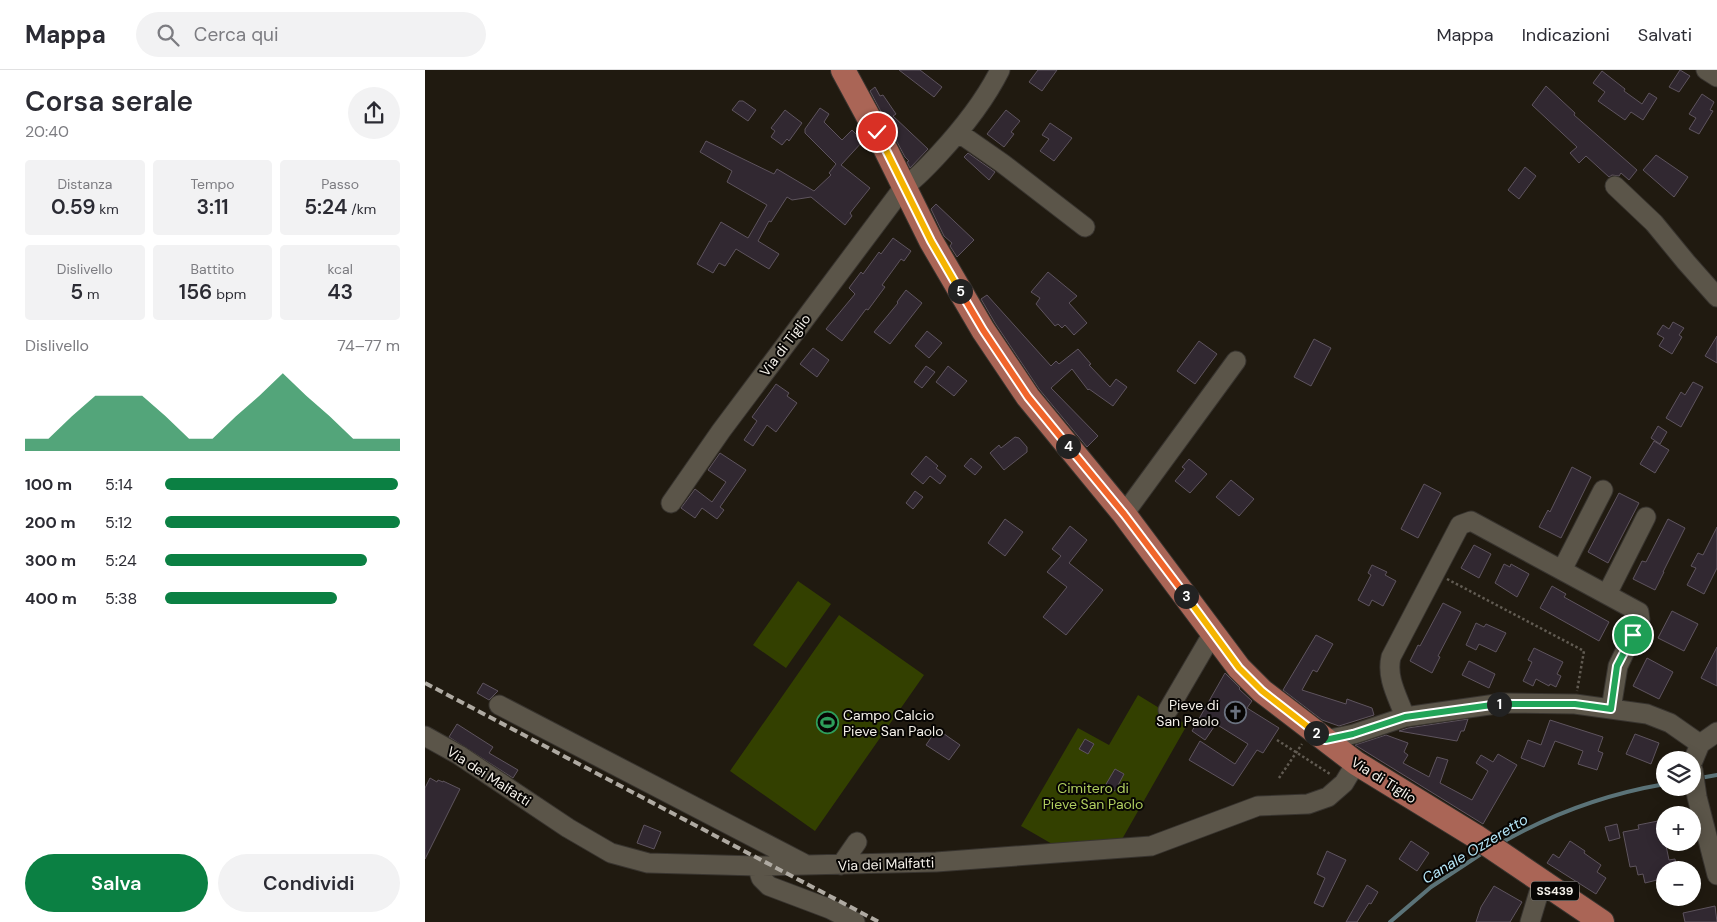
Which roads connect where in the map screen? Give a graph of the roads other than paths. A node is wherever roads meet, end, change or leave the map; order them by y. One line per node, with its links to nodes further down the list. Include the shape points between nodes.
1 (843, 70): 7 (main road, Via di Tiglio / SS439)
2 (1000, 70): 5 (street)
3 (1706, 70): 4 (street)
4 (1717, 77)
5 (959, 133): 7 (street, via 916,179); 8 (street)
6 (1615, 186): 9 (street, via 1654,222)
7 (903, 188): 12 (street, Via di Tiglio, via 732,415); 13 (main road, Via di Tiglio / SS439, via 983,330 1023,390)
8 (1085, 227)
9 (1717, 297)
10 (1236, 360): 13 (street)
11 (1603, 490): 15 (street)
12 (671, 503)
13 (1124, 514): 17 (main road, Via di Tiglio / SS439)
14 (1647, 517): 16 (street)
15 (1562, 570): 16 (street); 21 (street, via 1471,521 1460,525 1391,657 1390,679)
16 (1607, 594): 19 (street, via 1639,612 1640,620 1617,666)
17 (1213, 633): 20 (street); 23 (main road, Via di Tiglio / SS439, via 1239,668 1262,691)
18 (499, 705): 30 (street)
19 (1611, 709): 21 (street, via 1575,704 1503,703); 25 (street, via 1658,717)
20 (1168, 710)
21 (1405, 717): 23 (street, via 1353,734)
22 (1717, 732): 25 (street)
23 (1319, 735): 27 (main road, Via di Tiglio / SS439)
24 (425, 736): 32 (street, Via dei Malfatti, via 611,853 648,863)
25 (1700, 744): 26 (street)
26 (1697, 751)
27 (1350, 773): 31 (street, Via dei Malfatti, via 1327,797 1308,804 1258,806 1151,846 936,862); 34 (main road, Via di Tiglio / SS439, via 1475,836)
28 (1697, 796): 33 (street)
29 (857, 842): 31 (street)
30 (806, 865): 31 (street, Via dei Malfatti); 32 (street, Via dei Malfatti)
31 (841, 865)
32 (757, 866): 35 (street, via 761,878 769,886)
33 (1717, 875)
34 (1542, 882): 36 (street); 37 (main road, Via di Tiglio / SS439)
35 (855, 922)
36 (1530, 922)
37 (1602, 922)

